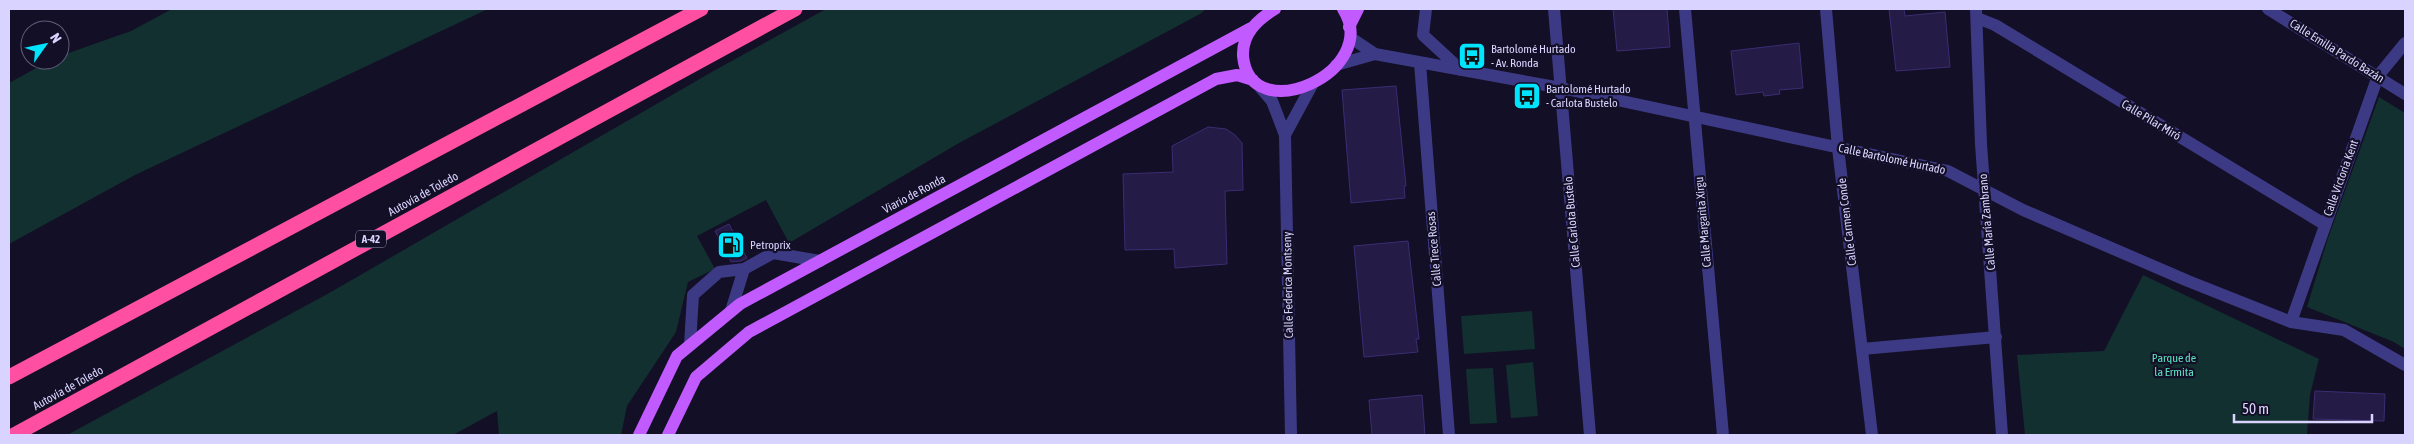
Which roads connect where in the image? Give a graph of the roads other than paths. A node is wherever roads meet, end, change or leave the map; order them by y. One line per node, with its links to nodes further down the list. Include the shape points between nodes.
1 (700, 9): 37 (highway)
2 (795, 9): 38 (highway, Autovía de Toledo / A-42)
3 (1275, 9): 12 (main road, Viario de Ronda)
4 (1343, 9): 13 (main road)
5 (1358, 9): 13 (main road)
6 (1426, 9): 18 (street, via 1423,35)
7 (1554, 9): 22 (street, Calle Carlota Bustelo)
8 (1685, 9): 24 (street, Calle Margarita Xirgu)
9 (1826, 9): 26 (street, Calle Carmen Conde)
10 (2268, 9): 19 (street, Calle Emilia Pardo Bazán)
11 (1977, 13): 27 (street, Calle María Zambrano); 28 (street, Calle Pilar Miró)
12 (1251, 28): 20 (main road, via 1242,43 1244,66); 29 (main road, Viario de Ronda)
13 (1350, 33): 15 (street, Calle Bartolomé Hurtado); 17 (main road, via 1346,54)
14 (2405, 42): 19 (street, Calle Victoria Kent)
15 (1376, 54): 16 (street, Calle Bartolomé Hurtado); 17 (street, Calle Bartolomé Hurtado)
16 (1420, 62): 18 (street, Calle Bartolomé Hurtado); 42 (street, Calle Trece Rosas)
17 (1336, 65): 21 (main road)
18 (1461, 70): 22 (street, Calle Bartolomé Hurtado)
19 (2378, 76): 23 (street, Calle Emilia Pardo Bazán); 28 (street, Calle Victoria Kent)
20 (1257, 84): 21 (main road, via 1282,90); 25 (street, Calle Federica Montseny, via 1272,101); 40 (main road, via 1238,75 1216,79 749,332 696,377)
21 (1312, 86): 25 (street, Calle Federica Montseny)
22 (1561, 88): 24 (street, Calle Bartolomé Hurtado); 43 (street, Calle Carlota Bustelo)
23 (2405, 94)
24 (1694, 116): 26 (street, Calle Bartolomé Hurtado); 44 (street, Calle Margarita Xirgu)
25 (1285, 135): 41 (street, Calle Federica Montseny)
26 (1838, 148): 27 (street, Calle Bartolomé Hurtado, via 1948,171); 35 (street, Calle Carmen Conde)
27 (1984, 190): 32 (street, Calle Bartolomé Hurtado, via 2023,210); 33 (street, Calle María Zambrano)
28 (2324, 224): 32 (street, Calle Victoria Kent)
29 (820, 261): 30 (street, via 773,253); 31 (main road, Viario de Ronda)
30 (744, 269): 31 (street); 34 (street, via 719,272 693,295)
31 (732, 310): 34 (main road, Viario de Ronda)
32 (2291, 322): 36 (street, Calle Bartolomé Hurtado, via 2344,330)
33 (1996, 337): 35 (street); 46 (street, Calle María Zambrano)
34 (690, 345): 39 (main road, Viario de Ronda, via 677,356)
35 (1862, 350): 45 (street, Calle Carmen Conde)
36 (2405, 366)
37 (9, 377)
38 (14, 435)
39 (639, 435)
40 (668, 435)
41 (1290, 435)
42 (1449, 435)
43 (1590, 435)
44 (1724, 435)
45 (1872, 435)
46 (2002, 435)

